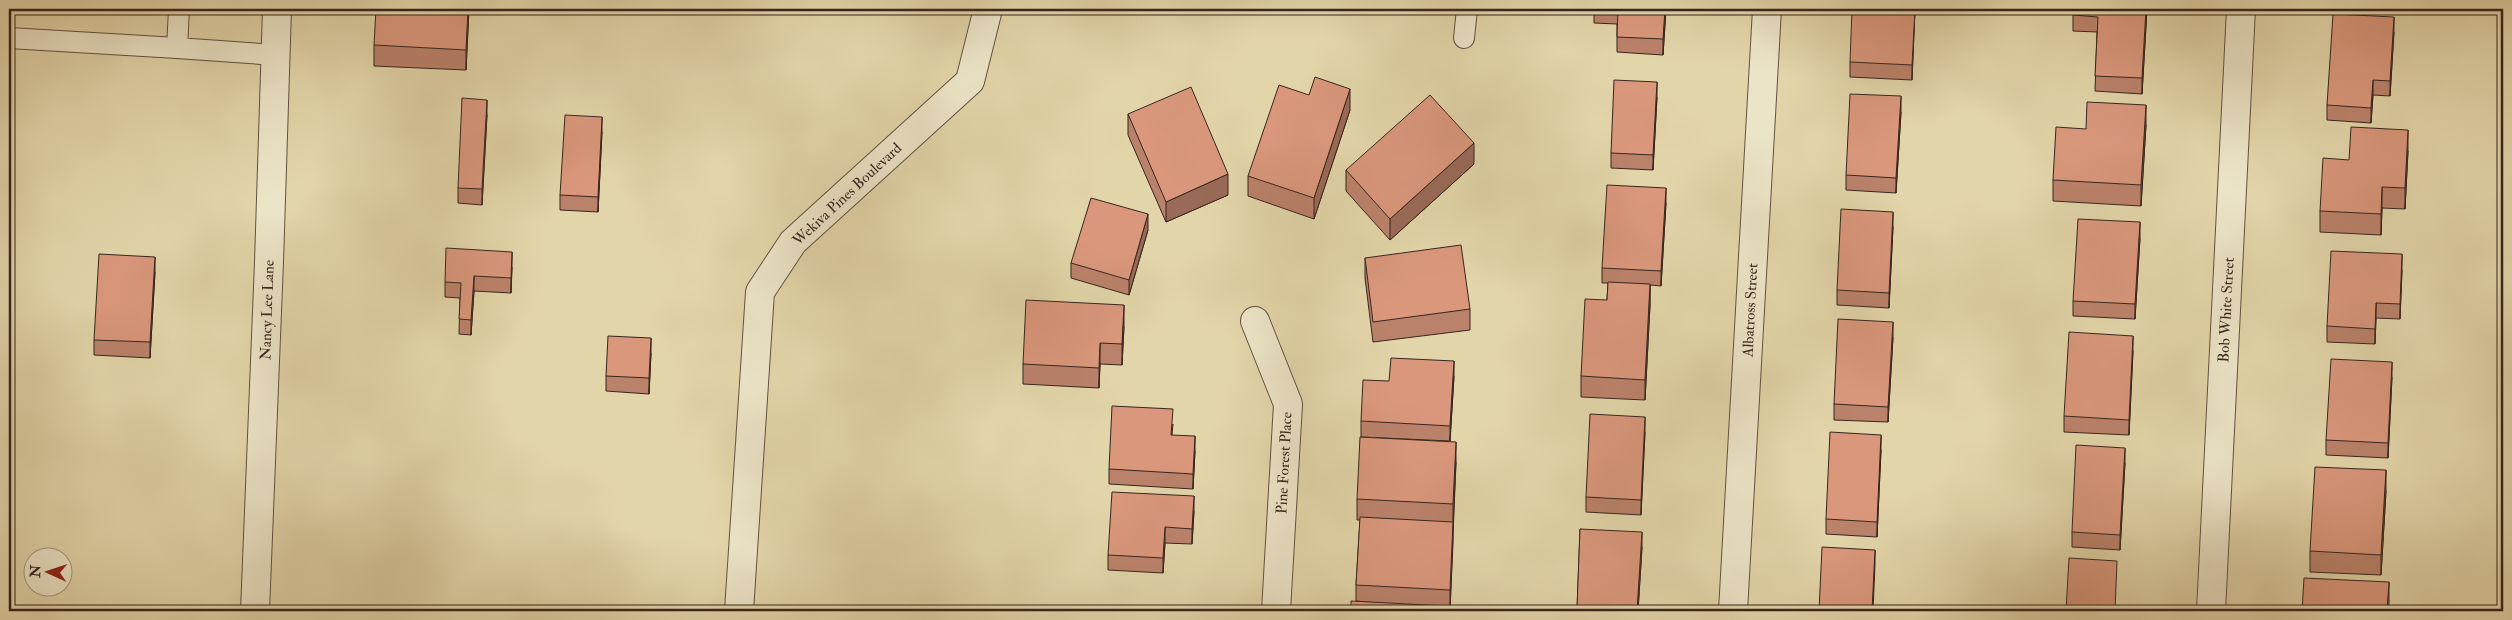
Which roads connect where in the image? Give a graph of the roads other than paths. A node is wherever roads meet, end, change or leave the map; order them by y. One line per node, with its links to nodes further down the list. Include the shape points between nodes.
1 (179, 9): 9 (lane)
2 (277, 9): 10 (street, Nancy Lee Lane)
3 (988, 9): 13 (street, Wekiva Pines Boulevard, via 970,81 793,242 760,292)
4 (1467, 9): 8 (lane)
5 (1766, 9): 15 (street, Albatross Street)
6 (2242, 9): 16 (street, Bob White Street)
7 (9, 38): 9 (lane)
8 (1464, 38)
9 (177, 48): 10 (lane)
10 (276, 55): 12 (street, Nancy Lee Lane)
11 (1255, 320): 14 (street, Pine Forest Place, via 1288,404)
12 (255, 611)
13 (739, 611)
14 (1276, 611)
15 (1732, 611)
16 (2211, 611)

